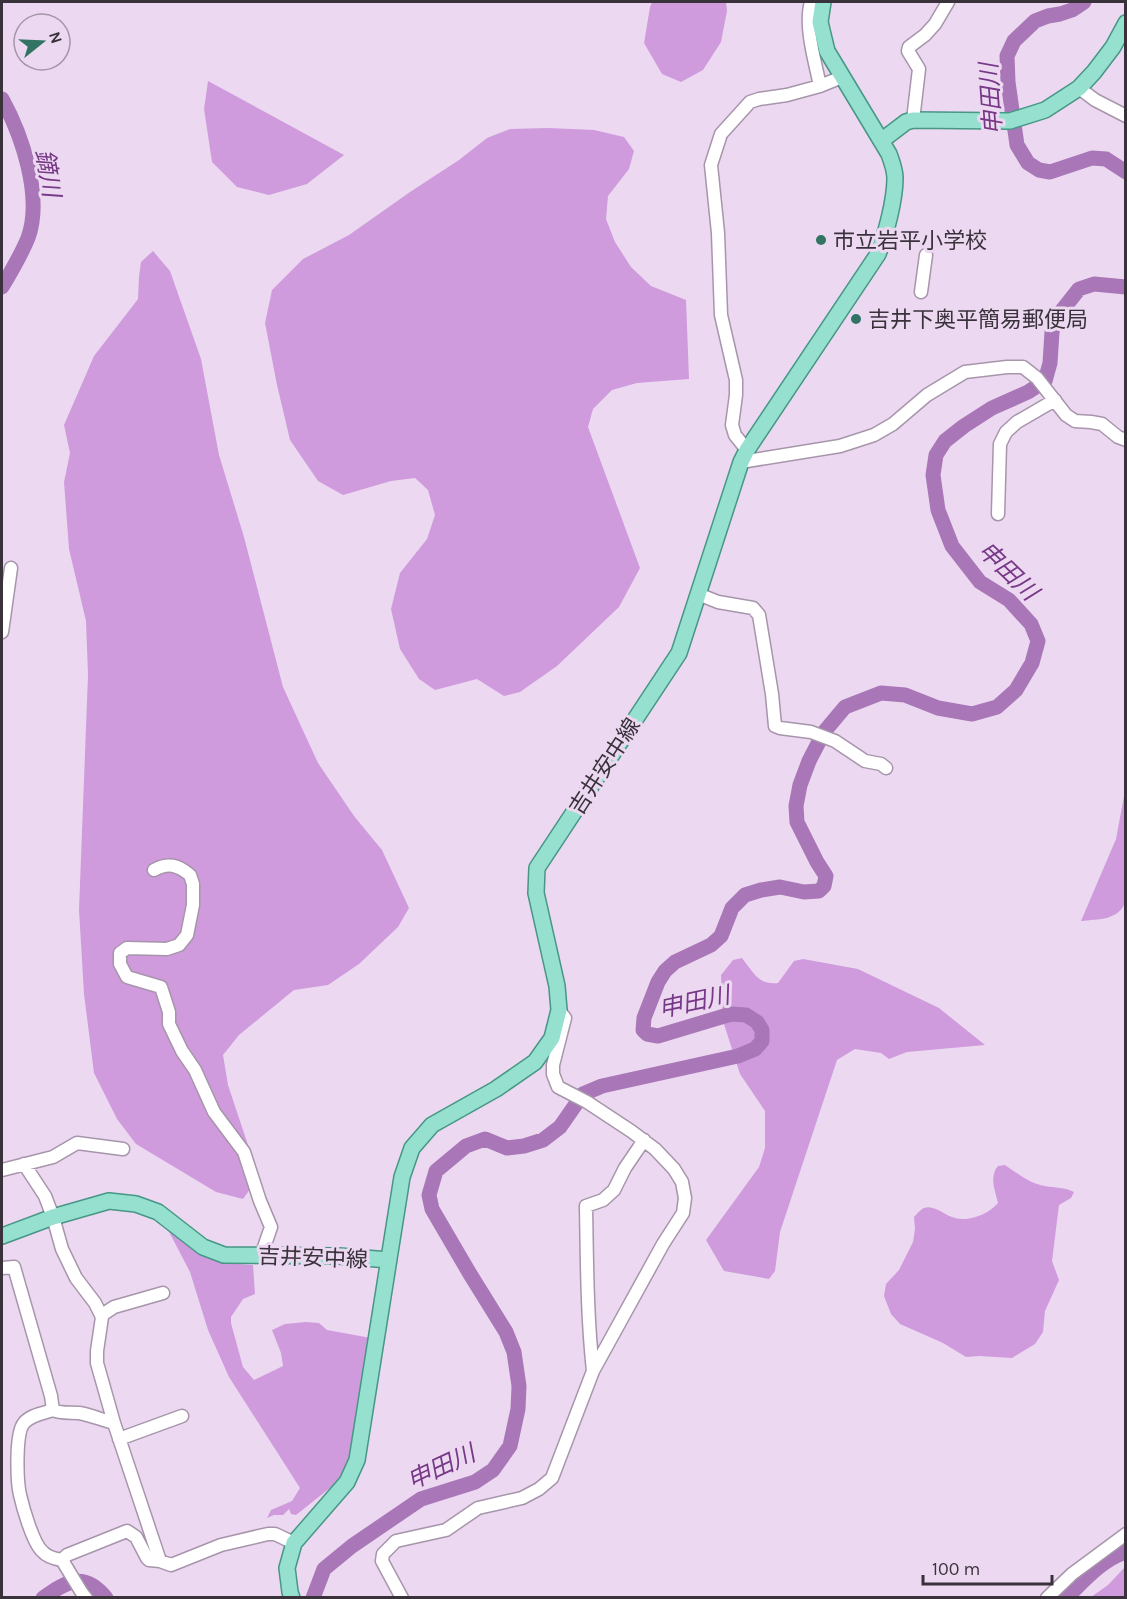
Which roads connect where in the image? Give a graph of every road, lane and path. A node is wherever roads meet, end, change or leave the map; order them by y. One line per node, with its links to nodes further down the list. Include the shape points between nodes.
1 (812, 2): 6 (street, via 810,35)
2 (822, 2): 5 (main road, 吉井安中線, via 822,33)
3 (948, 2): 9 (street, via 935,24 909,47 919,69)
4 (1125, 23): 7 (main road, via 1113,47)
5 (842, 77): 6 (street); 10 (main road, 吉井安中線)
6 (820, 86): 15 (street, via 750,102 721,134 711,165 721,315 736,380 732,425)
7 (1079, 87): 8 (street); 9 (main road, via 1045,110 1011,121)
8 (1125, 116)
9 (914, 120): 10 (main road)
10 (881, 141): 15 (main road, 吉井安中線, via 895,178 885,237 878,254)
11 (926, 255): 12 (street)
12 (921, 292)
13 (1055, 400): 14 (street, via 1066,416 1102,424); 15 (street, via 1023,367 965,372 874,435 840,446); 16 (street, via 1006,432 1000,444)
14 (1125, 440)
15 (744, 456): 18 (main road, 吉井安中線)
16 (998, 514)
17 (11, 568): 19 (street)
18 (698, 594): 20 (street, via 753,608 759,615 775,726 835,741 865,761); 22 (main road, 吉井安中線, via 679,653 537,868 536,894)
19 (2, 632)
20 (886, 768)
21 (154, 870): 29 (street, via 168,865 190,875 194,895 187,935 179,945 168,949 127,948 120,953 120,964 127,977 161,987 169,1024 182,1051 214,1112 244,1152 271,1227)
22 (559, 1010): 23 (street, via 565,1018 553,1065 558,1087 587,1101); 30 (main road, 吉井安中線, via 552,1038 535,1062 432,1125 412,1148 402,1177)
23 (644, 1140): 34 (street, via 614,1190 603,1200 586,1206 588,1328); 34 (street, via 682,1182 683,1213)
24 (123, 1149): 25 (street, via 77,1143 53,1157)
25 (24, 1164): 26 (street); 27 (street, via 45,1196)
26 (2, 1170)
27 (53, 1217): 28 (main road, 吉井安中線); 29 (main road, 吉井安中線, via 109,1201 136,1204 158,1212 203,1246 224,1255); 33 (street, via 76,1278)
28 (2, 1236)
29 (261, 1256): 30 (main road, 吉井安中線)
30 (389, 1260): 40 (main road, via 357,1460 347,1482)
31 (2, 1268): 35 (street, via 14,1267)
32 (162, 1293): 33 (street, via 114,1307)
33 (102, 1316): 37 (street, via 97,1363)
34 (593, 1371): 45 (street, via 552,1478 522,1498 478,1508 446,1530 396,1541 382,1554)
35 (53, 1410): 37 (street); 41 (street, via 22,1424 17,1452 20,1494 35,1540 42,1551)
36 (182, 1416): 38 (street)
37 (114, 1424): 38 (street)
38 (118, 1439): 42 (street)
39 (1125, 1534): 46 (street)
40 (294, 1543): 42 (street, via 268,1534 221,1545 171,1565); 44 (main road, via 288,1568)
41 (62, 1560): 42 (street, via 127,1531 136,1537 149,1560); 43 (street)
42 (160, 1561)
43 (83, 1593)
44 (292, 1598)
45 (402, 1598)
46 (1047, 1598)

